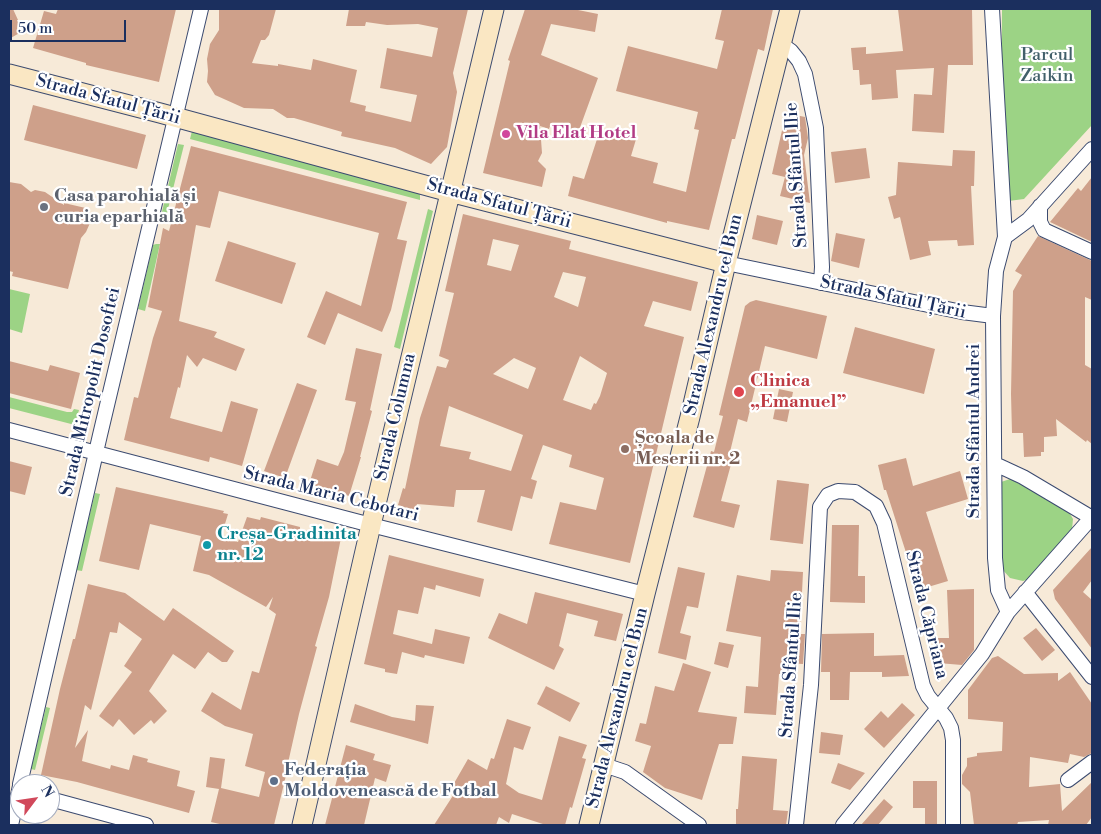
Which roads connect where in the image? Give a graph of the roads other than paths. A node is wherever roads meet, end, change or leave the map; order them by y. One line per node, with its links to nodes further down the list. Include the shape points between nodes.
1 (201, 9): 7 (street, Strada Mitropolit Dosoftei)
2 (494, 9): 9 (main road, Strada Columna)
3 (790, 9): 5 (main road, Strada Alexandru cel Bun)
4 (992, 9): 11 (street, Strada Sfântul Andrei)
5 (781, 44): 13 (main road, Strada Alexandru cel Bun); 14 (street, Strada Sfântul Ilie, via 791,51 806,74 816,128)
6 (9, 74): 7 (main road, Strada Sfatul Țării)
7 (176, 118): 9 (main road, Strada Sfatul Țării); 17 (street, Strada Mitropolit Dosoftei)
8 (1092, 148): 10 (street)
9 (450, 192): 13 (main road, Strada Sfatul Țării); 21 (main road, Strada Columna)
10 (1040, 206): 11 (street, via 1028,220); 12 (street, via 1040,222 1044,230)
11 (1005, 237): 15 (street, Strada Sfântul Andrei, via 996,271)
12 (1092, 252)
13 (726, 263): 14 (street, Strada Sfatul Țării); 23 (main road, Strada Alexandru cel Bun)
14 (821, 283): 15 (street, Strada Sfatul Țării, via 972,315)
15 (993, 316): 18 (street, Strada Sfântul Andrei)
16 (9, 430): 17 (street, Strada Maria Cebotari)
17 (96, 454): 21 (street, Strada Maria Cebotari); 29 (street, Strada Mitropolit Dosoftei)
18 (995, 464): 20 (street, via 1024,477); 24 (street, Strada Sfântul Andrei, via 996,576 998,590)
19 (820, 507): 26 (street, Strada Căpriana, via 828,494 838,491 855,492 876,506 884,523 923,686); 36 (street, Strada Sfântul Ilie, via 811,685)
20 (1092, 518): 22 (street)
21 (371, 525): 23 (street, Strada Maria Cebotari); 33 (main road, Strada Columna)
22 (1025, 592): 24 (street); 25 (street)
23 (645, 594): 28 (main road, Strada Alexandru cel Bun)
24 (1008, 612): 26 (street, via 982,654)
25 (1092, 677)
26 (940, 708): 37 (street); 38 (street, Strada Căpriana, via 951,728 953,740)
27 (1092, 762): 30 (street)
28 (604, 765): 34 (main road, Strada Alexandru cel Bun); 35 (street, via 625,772)
29 (21, 774)
30 (1068, 780)
31 (60, 802): 32 (street)
32 (146, 825)
33 (302, 825)
34 (590, 825)
35 (699, 825)
36 (796, 825)
37 (843, 825)
38 (953, 825)

